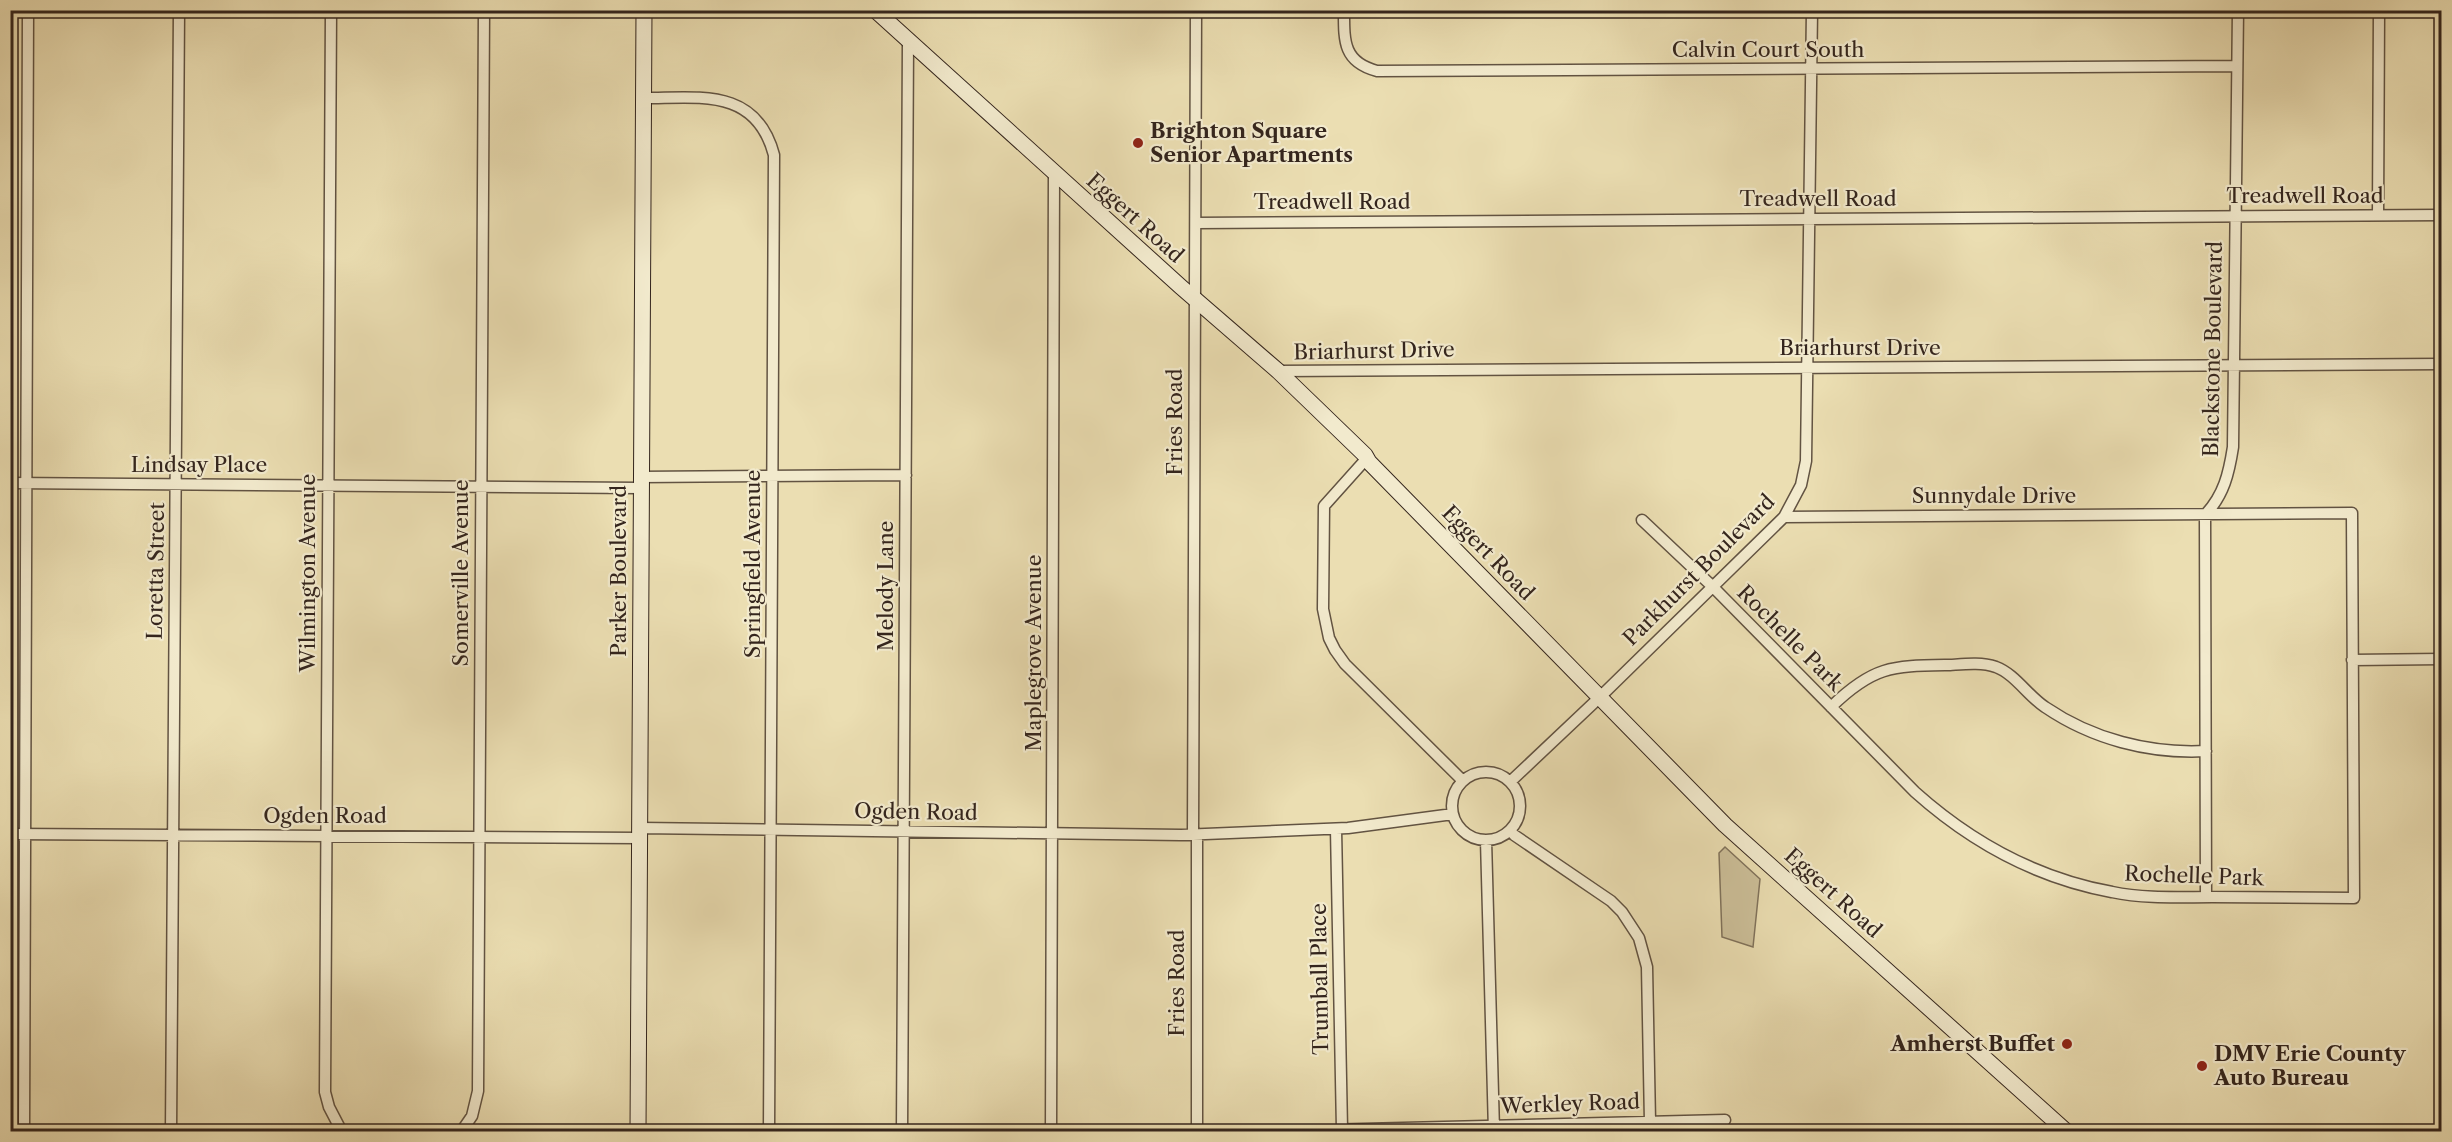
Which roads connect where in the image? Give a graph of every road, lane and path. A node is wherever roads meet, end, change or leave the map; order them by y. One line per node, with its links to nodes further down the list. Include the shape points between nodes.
1 (28, 10): 32 (street)
2 (179, 10): 33 (street, Loretta Street)
3 (331, 10): 34 (street, Wilmington Avenue)
4 (484, 10): 35 (street, Somerville Avenue)
5 (644, 10): 15 (street, Parker Boulevard)
6 (875, 10): 12 (street, Eggert Road)
7 (1196, 10): 21 (street, Fries Road)
8 (1344, 10): 14 (street, Calvin Court South, via 1347,50 1360,64 1377,71)
9 (1812, 10): 14 (street, Parkhurst Boulevard)
10 (2238, 10): 13 (street, Blackstone Boulevard)
11 (2379, 10): 17 (street)
12 (908, 41): 16 (street, Eggert Road); 29 (street, Melody Lane)
13 (2237, 66): 14 (street, Calvin Court South); 19 (street, Blackstone Boulevard)
14 (1811, 69): 20 (street, Parkhurst Boulevard)
15 (644, 98): 28 (street, Springfield Avenue, via 725,100 758,120 770,142 774,155); 30 (street, Parker Boulevard)
16 (1054, 174): 22 (street, Eggert Road); 53 (street, Maplegrove Avenue)
17 (2378, 215): 18 (street, Treadwell Road); 19 (street, Treadwell Road)
18 (2442, 215)
19 (2236, 216): 20 (street, Treadwell Road); 24 (street, Blackstone Boulevard)
20 (1809, 218): 21 (street, Treadwell Road); 25 (street, Parkhurst Boulevard)
21 (1196, 223): 22 (street, Fries Road)
22 (1195, 299): 26 (street, Eggert Road); 57 (street, Fries Road)
23 (2442, 364): 24 (street, Briarhurst Drive)
24 (2234, 365): 25 (street, Briarhurst Drive); 36 (street, Blackstone Boulevard, via 2230,465 2221,494)
25 (1808, 367): 26 (street, Briarhurst Drive); 37 (street, Parkhurst Boulevard, via 1805,472)
26 (1278, 371): 27 (street, Eggert Road)
27 (1367, 458): 42 (street, Eggert Road); 45 (street, via 1324,506 1323,609 1329,638 1345,663)
28 (772, 476): 29 (street, Lindsay Place); 30 (street, Lindsay Place); 49 (street, Springfield Avenue)
29 (906, 476): 51 (street, Melody Lane)
30 (640, 482): 35 (street, Lindsay Place); 52 (street, Parker Boulevard)
31 (10, 483): 32 (street, Lindsay Place)
32 (27, 483): 33 (street, Lindsay Place); 55 (street)
33 (177, 484): 34 (street, Lindsay Place); 56 (street, Loretta Street)
34 (329, 486): 35 (street, Lindsay Place); 58 (street, Wilmington Avenue)
35 (481, 486): 59 (street, Somerville Avenue)
36 (2205, 514): 37 (street, Sunnydale Drive); 41 (street, Rochelle Park, via 2352,513); 44 (street)
37 (1784, 517): 39 (street, Parkhurst Boulevard)
38 (1642, 519): 39 (street, Rochelle Park)
39 (1713, 587): 42 (street, Parkhurst Boulevard); 43 (street, Rochelle Park)
40 (2442, 659): 41 (street)
41 (2352, 660): 61 (street, Rochelle Park, via 2354,898)
42 (1600, 698): 46 (street, Parkhurst Boulevard); 76 (street, Eggert Road, via 1725,825)
43 (1830, 707): 44 (street, via 1858,682 1887,668 1982,664 2003,671 2045,707 2105,738 2147,748); 61 (street, Rochelle Park, via 1940,815 2005,856 2044,874 2114,893)
44 (2206, 751): 61 (street)
45 (1463, 781): 46 (street, via 1476,774 1490,773); 47 (street, via 1453,796)
46 (1509, 782): 50 (street, via 1519,802 1518,817)
47 (1453, 814): 48 (street, Ogden Road); 60 (street, via 1469,836)
48 (1336, 829): 57 (street, Ogden Road); 64 (street, Trumball Place)
49 (771, 830): 51 (street, Ogden Road); 52 (street, Ogden Road); 71 (street, Springfield Avenue)
50 (1510, 830): 60 (street); 63 (street, via 1611,901 1638,938 1647,967)
51 (904, 831): 53 (street, Ogden Road); 72 (street, Melody Lane)
52 (639, 833): 59 (street, Ogden Road); 70 (street, Parker Boulevard)
53 (1053, 833): 57 (street, Ogden Road); 73 (street, Maplegrove Avenue)
54 (10, 834): 55 (street, Ogden Road)
55 (25, 834): 56 (street, Ogden Road); 66 (street)
56 (174, 835): 58 (street, Ogden Road); 67 (street, Loretta Street)
57 (1195, 835): 74 (street, Fries Road)
58 (326, 836): 59 (street, Ogden Road); 68 (street, Wilmington Avenue, via 325,1092)
59 (479, 837): 69 (street, Somerville Avenue, via 478,1090 472,1116)
60 (1486, 840): 65 (street)
61 (2206, 897)
62 (1725, 1120): 63 (street, Werkley Road)
63 (1650, 1122): 65 (street, Werkley Road)
64 (1342, 1129): 65 (street, Werkley Road); 75 (street, Werkley Road)
65 (1494, 1129)
66 (24, 1131)
67 (171, 1131)
68 (342, 1131)
69 (461, 1131)
70 (638, 1131)
71 (769, 1131)
72 (902, 1131)
73 (1051, 1131)
74 (1197, 1131)
75 (1236, 1131)
76 (2067, 1131)

